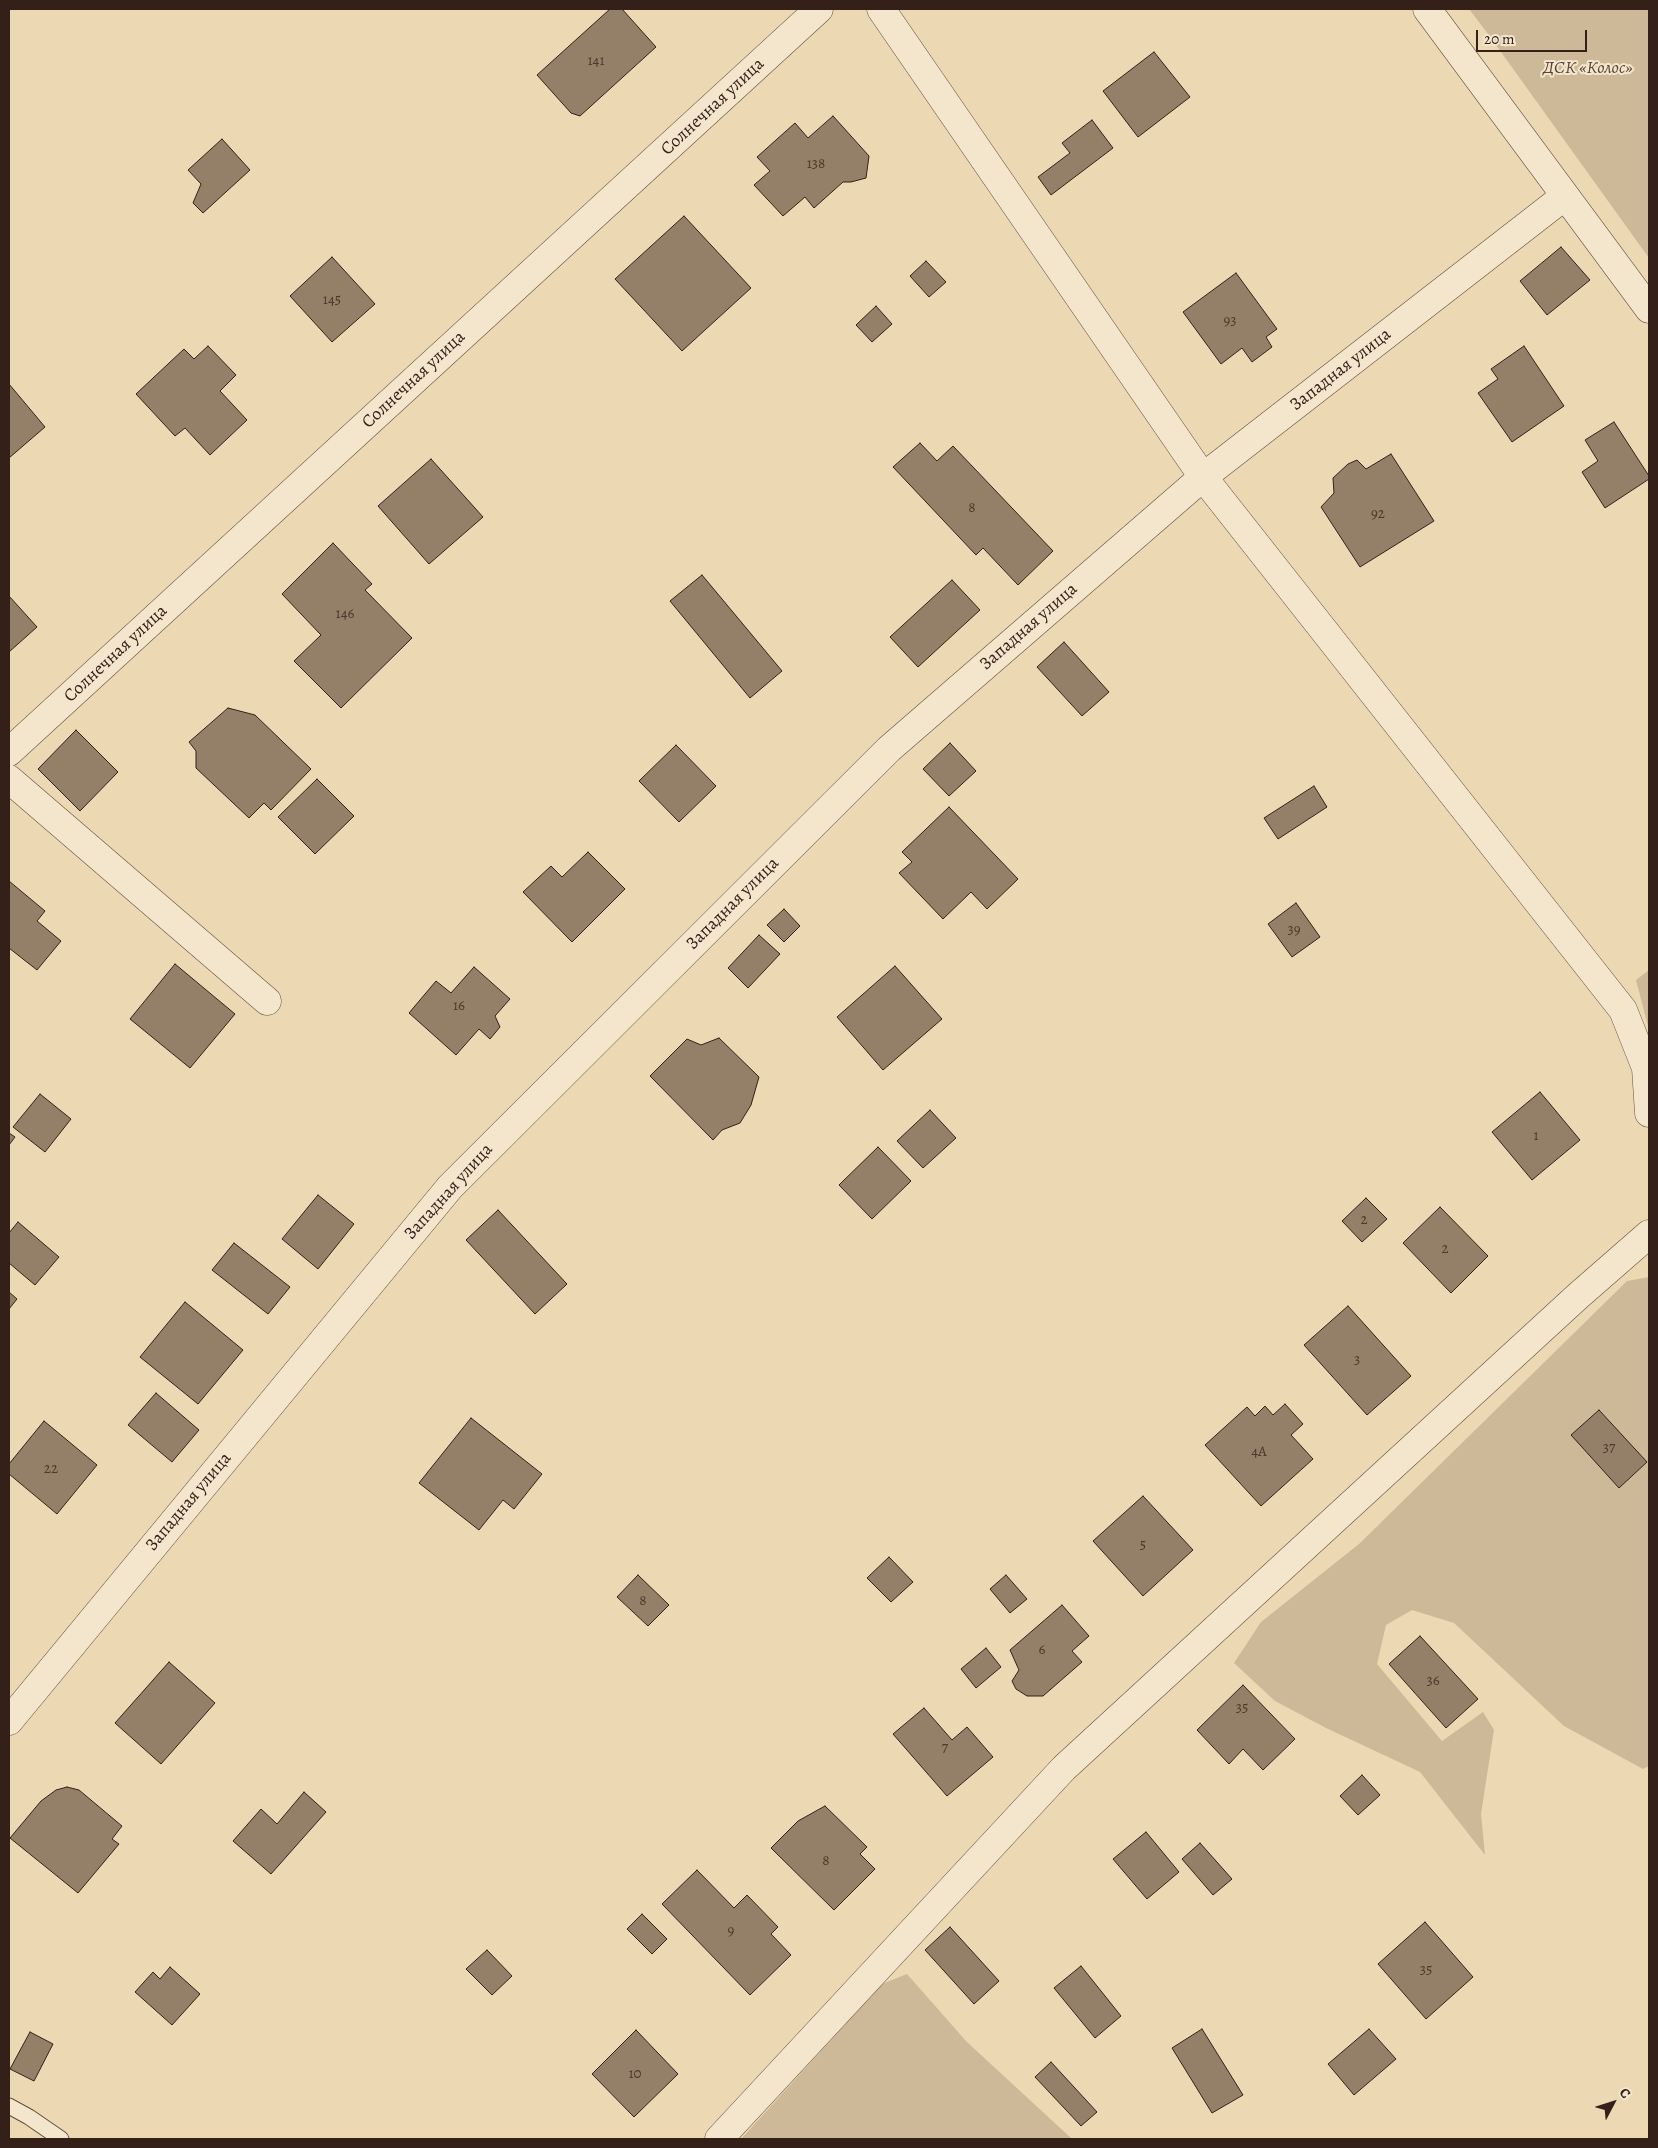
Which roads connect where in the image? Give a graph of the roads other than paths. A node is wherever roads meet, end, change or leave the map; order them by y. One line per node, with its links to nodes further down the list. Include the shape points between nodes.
1 (819, 9): 7 (street, Солнечная улица)
2 (882, 9): 6 (street)
3 (1427, 9): 4 (street)
4 (1565, 196): 5 (street); 6 (street, Западная улица)
5 (1649, 309)
6 (1203, 477): 10 (street, via 1624,1010 1646,1068); 12 (street, Западная улица, via 889,749 455,1181)
7 (9, 752)
8 (9, 779): 9 (street)
9 (267, 1001)
10 (1649, 1113)
11 (1649, 1234): 15 (street, via 1064,1768)
12 (9, 1721)
13 (9, 2106): 14 (lane)
14 (61, 2139)
15 (718, 2139)

